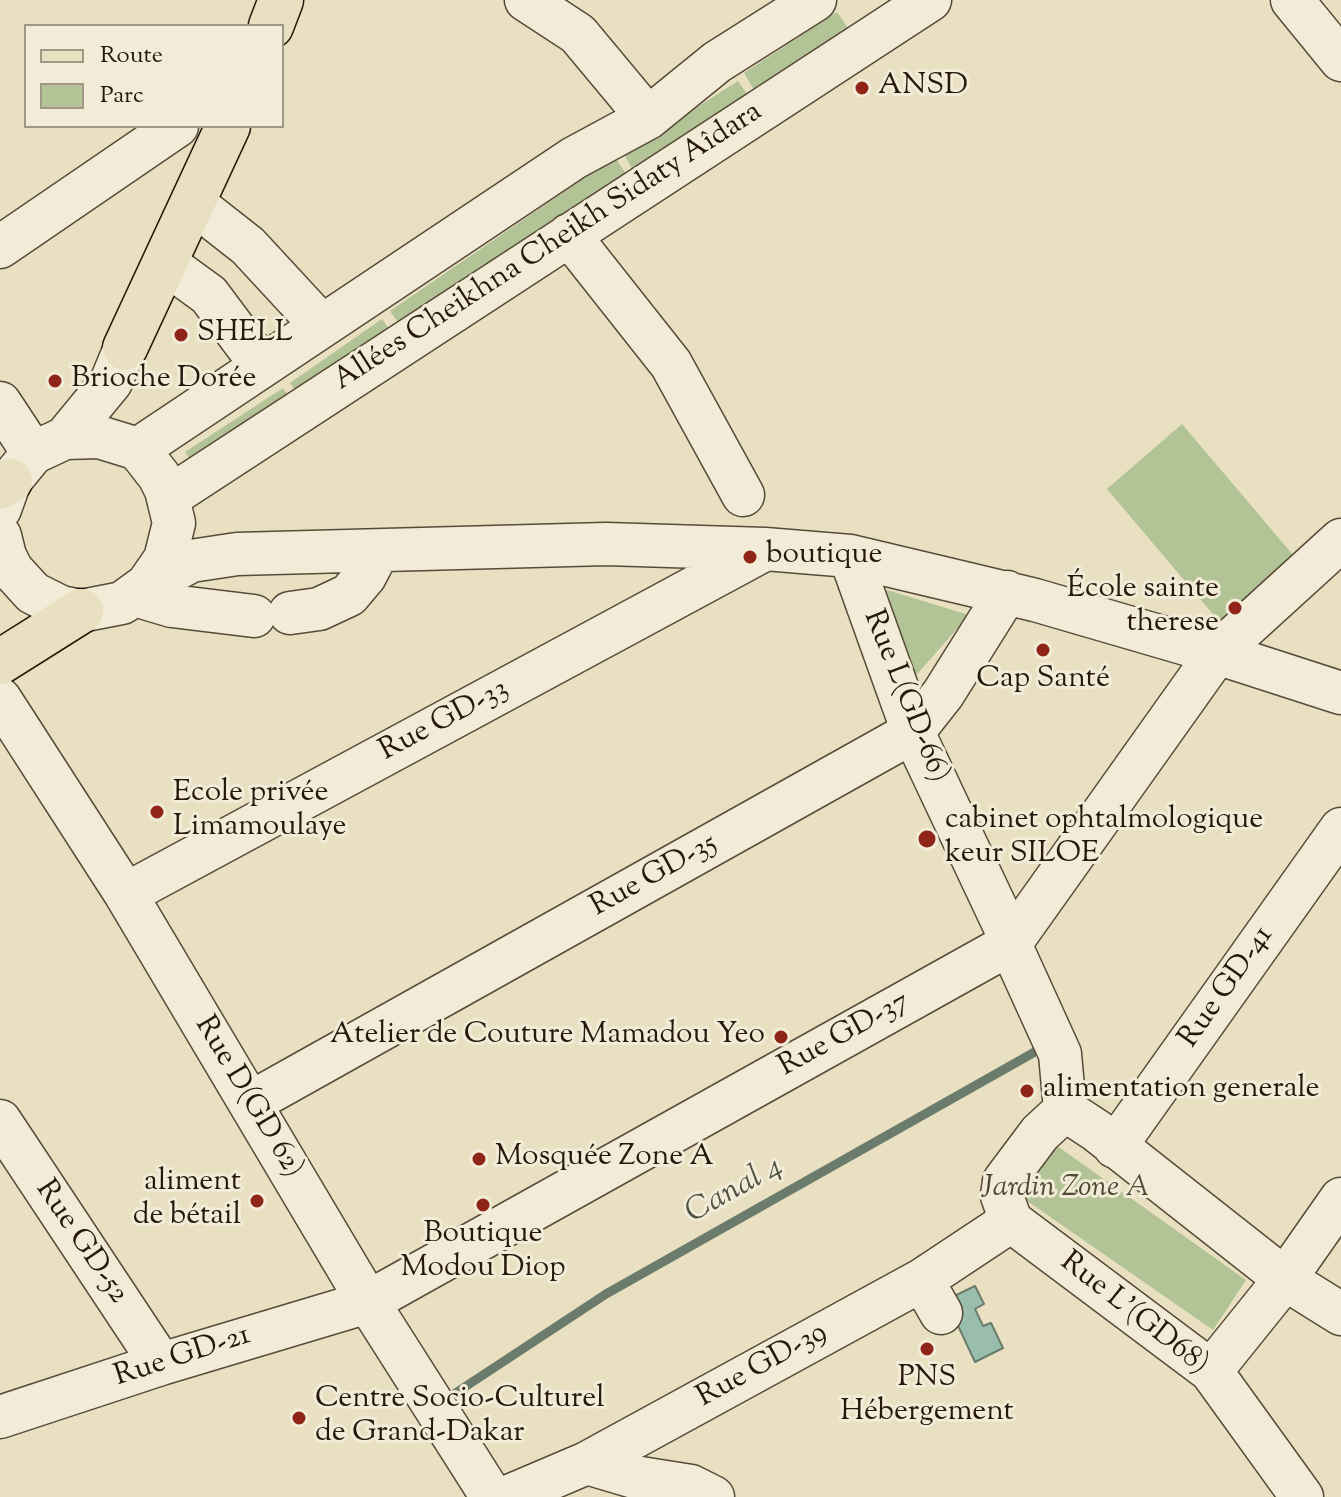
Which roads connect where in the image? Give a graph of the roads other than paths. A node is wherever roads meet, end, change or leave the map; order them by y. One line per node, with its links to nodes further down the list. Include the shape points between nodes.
1 (281, 0): 6 (main road)
2 (526, 0): 8 (street, via 578,34)
3 (815, 0): 8 (street, Allées Cheikhna Cheikh Sidaty Aîdara, via 717,62)
4 (930, 0): 12 (street, Allées Cheikhna Cheikh Sidaty Aîdara)
5 (1292, 0): 7 (street)
6 (272, 24)
7 (1341, 60)
8 (648, 118): 17 (street, Allées Cheikhna Cheikh Sidaty Aîdara, via 574,158)
9 (174, 128): 14 (street)
10 (227, 128): 11 (main road)
11 (192, 202): 13 (street); 15 (main road)
12 (569, 235): 23 (street, via 671,364); 24 (street, Allées Cheikhna Cheikh Sidaty Aîdara)
13 (248, 246): 16 (street); 17 (street)
14 (0, 247)
15 (165, 263): 16 (street); 18 (main road)
16 (209, 295): 19 (street)
17 (322, 326): 19 (street, Allées Cheikhna Cheikh Sidaty Aîdara)
18 (125, 348): 21 (street, via 116,405); 22 (street, via 111,382 86,416)
19 (262, 366): 21 (street, Allées Cheikhna Cheikh Sidaty Aîdara)
20 (0, 403): 22 (street)
21 (134, 448): 22 (street, via 99,437); 24 (street, via 159,476)
22 (22, 473)
23 (743, 495)
24 (171, 510): 29 (street, via 193,537); 31 (street, via 165,559)
25 (0, 536): 33 (street, via 5,556 22,582 47,601)
26 (1341, 540): 35 (street, Rue GD-37)
27 (765, 549): 28 (street, via 606,544); 30 (street); 41 (street, Rue GD-33)
28 (378, 551): 29 (street); 34 (street, via 349,595 319,609)
29 (233, 554): 31 (street, via 191,561); 34 (street)
30 (850, 556): 32 (street); 39 (street, Rue L(GD-66))
31 (141, 590): 33 (street, via 107,608); 34 (street, via 172,606)
32 (1007, 592): 35 (street); 39 (street, Rue GD-35)
33 (81, 611): 36 (main road)
34 (256, 614)
35 (1217, 653): 37 (street); 42 (street, Rue GD-37)
36 (0, 662)
37 (1341, 693)
38 (0, 699): 41 (street, Rue D(GD 62))
39 (913, 732): 42 (street, Rue L(GD-66)); 43 (street, Rue GD-35)
40 (1341, 829): 46 (street, Rue GD-41)
41 (126, 894): 43 (street, Rue D(GD 62))
42 (1010, 944): 44 (street, Rue L(GD-66), via 1060,1054); 50 (street, Rue GD-37)
43 (250, 1103): 50 (street, Rue D(GD 62))
44 (1065, 1110): 46 (street); 48 (street, via 1004,1181 1002,1196)
45 (0, 1121): 52 (street, Rue GD-52)
46 (1115, 1147): 49 (street)
47 (1341, 1199): 49 (street)
48 (1011, 1221): 53 (street, Rue L'(GD68)); 55 (street, Rue GD-39, via 931,1296)
49 (1285, 1279): 51 (street); 53 (street)
50 (368, 1302): 52 (street, Rue GD-21); 56 (street, Rue D(GD 62))
51 (1341, 1314)
52 (161, 1364): 54 (street, Rue GD-21)
53 (1211, 1371): 59 (street, Rue L'(GD68))
54 (0, 1417)
55 (587, 1463): 57 (street, Rue GD-39); 58 (street, via 691,1486)
56 (492, 1497)
57 (507, 1497)
58 (713, 1497)
59 (1302, 1497)

